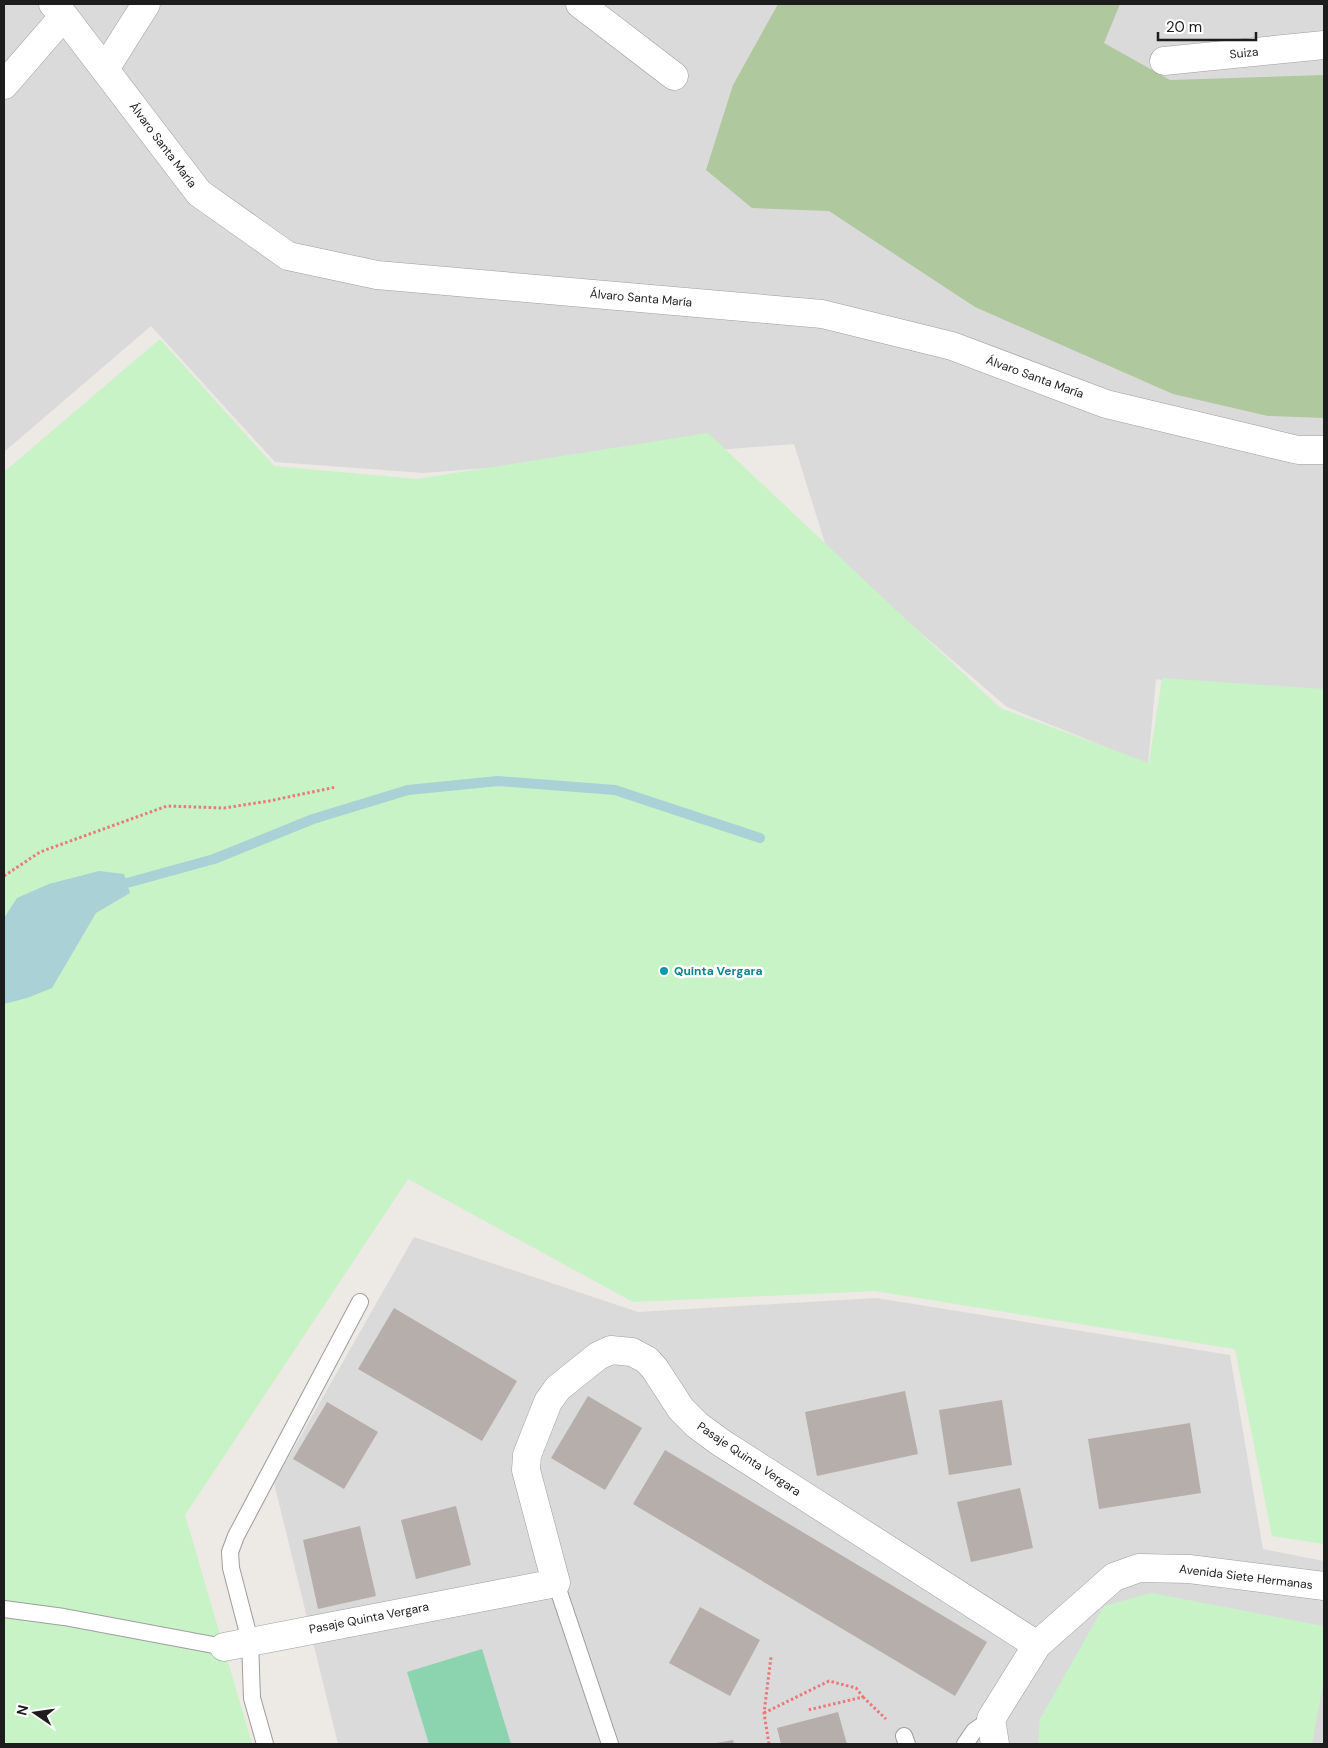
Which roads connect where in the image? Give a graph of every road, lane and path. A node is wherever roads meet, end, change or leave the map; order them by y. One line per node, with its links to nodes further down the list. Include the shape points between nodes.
1 (146, 4): 6 (street)
2 (580, 4): 7 (street)
3 (59, 10): 6 (street, Álvaro Santa María); 8 (street)
4 (1324, 45): 5 (street, Suiza)
5 (1164, 61)
6 (105, 69): 9 (street, Álvaro Santa María, via 199,193 288,256 377,275 822,314 952,346 1106,404 1298,450)
7 (674, 76)
8 (4, 85)
9 (1324, 450)
10 (336, 787): 11 (path, via 224,808 167,806 40,852)
11 (4, 876)
12 (360, 1302): 16 (lane, via 230,1552 231,1568)
13 (556, 1583): 16 (street, Pasaje Quinta Vergara); 17 (street, Pasaje Quinta Vergara, via 526,1470 527,1455 548,1402 558,1388 598,1356 611,1350 632,1352 656,1369 681,1409 720,1442); 26 (lane)
14 (1324, 1586): 17 (street, Avenida Siete Hermanas, via 1189,1568 1139,1568 1114,1578)
15 (4, 1609): 18 (lane)
16 (250, 1641): 18 (street, Pasaje Quinta Vergara); 25 (lane, via 252,1698)
17 (1038, 1645): 23 (street, Avenida Siete Hermanas)
18 (224, 1647)
19 (770, 1657): 22 (path)
20 (863, 1697): 21 (path); 22 (path, via 856,1688 829,1681); 24 (path)
21 (808, 1710)
22 (764, 1713): 27 (path)
23 (993, 1731): 28 (lane, via 974,1732)
24 (906, 1740)
25 (265, 1744)
26 (610, 1744)
27 (769, 1744)
28 (965, 1744)

